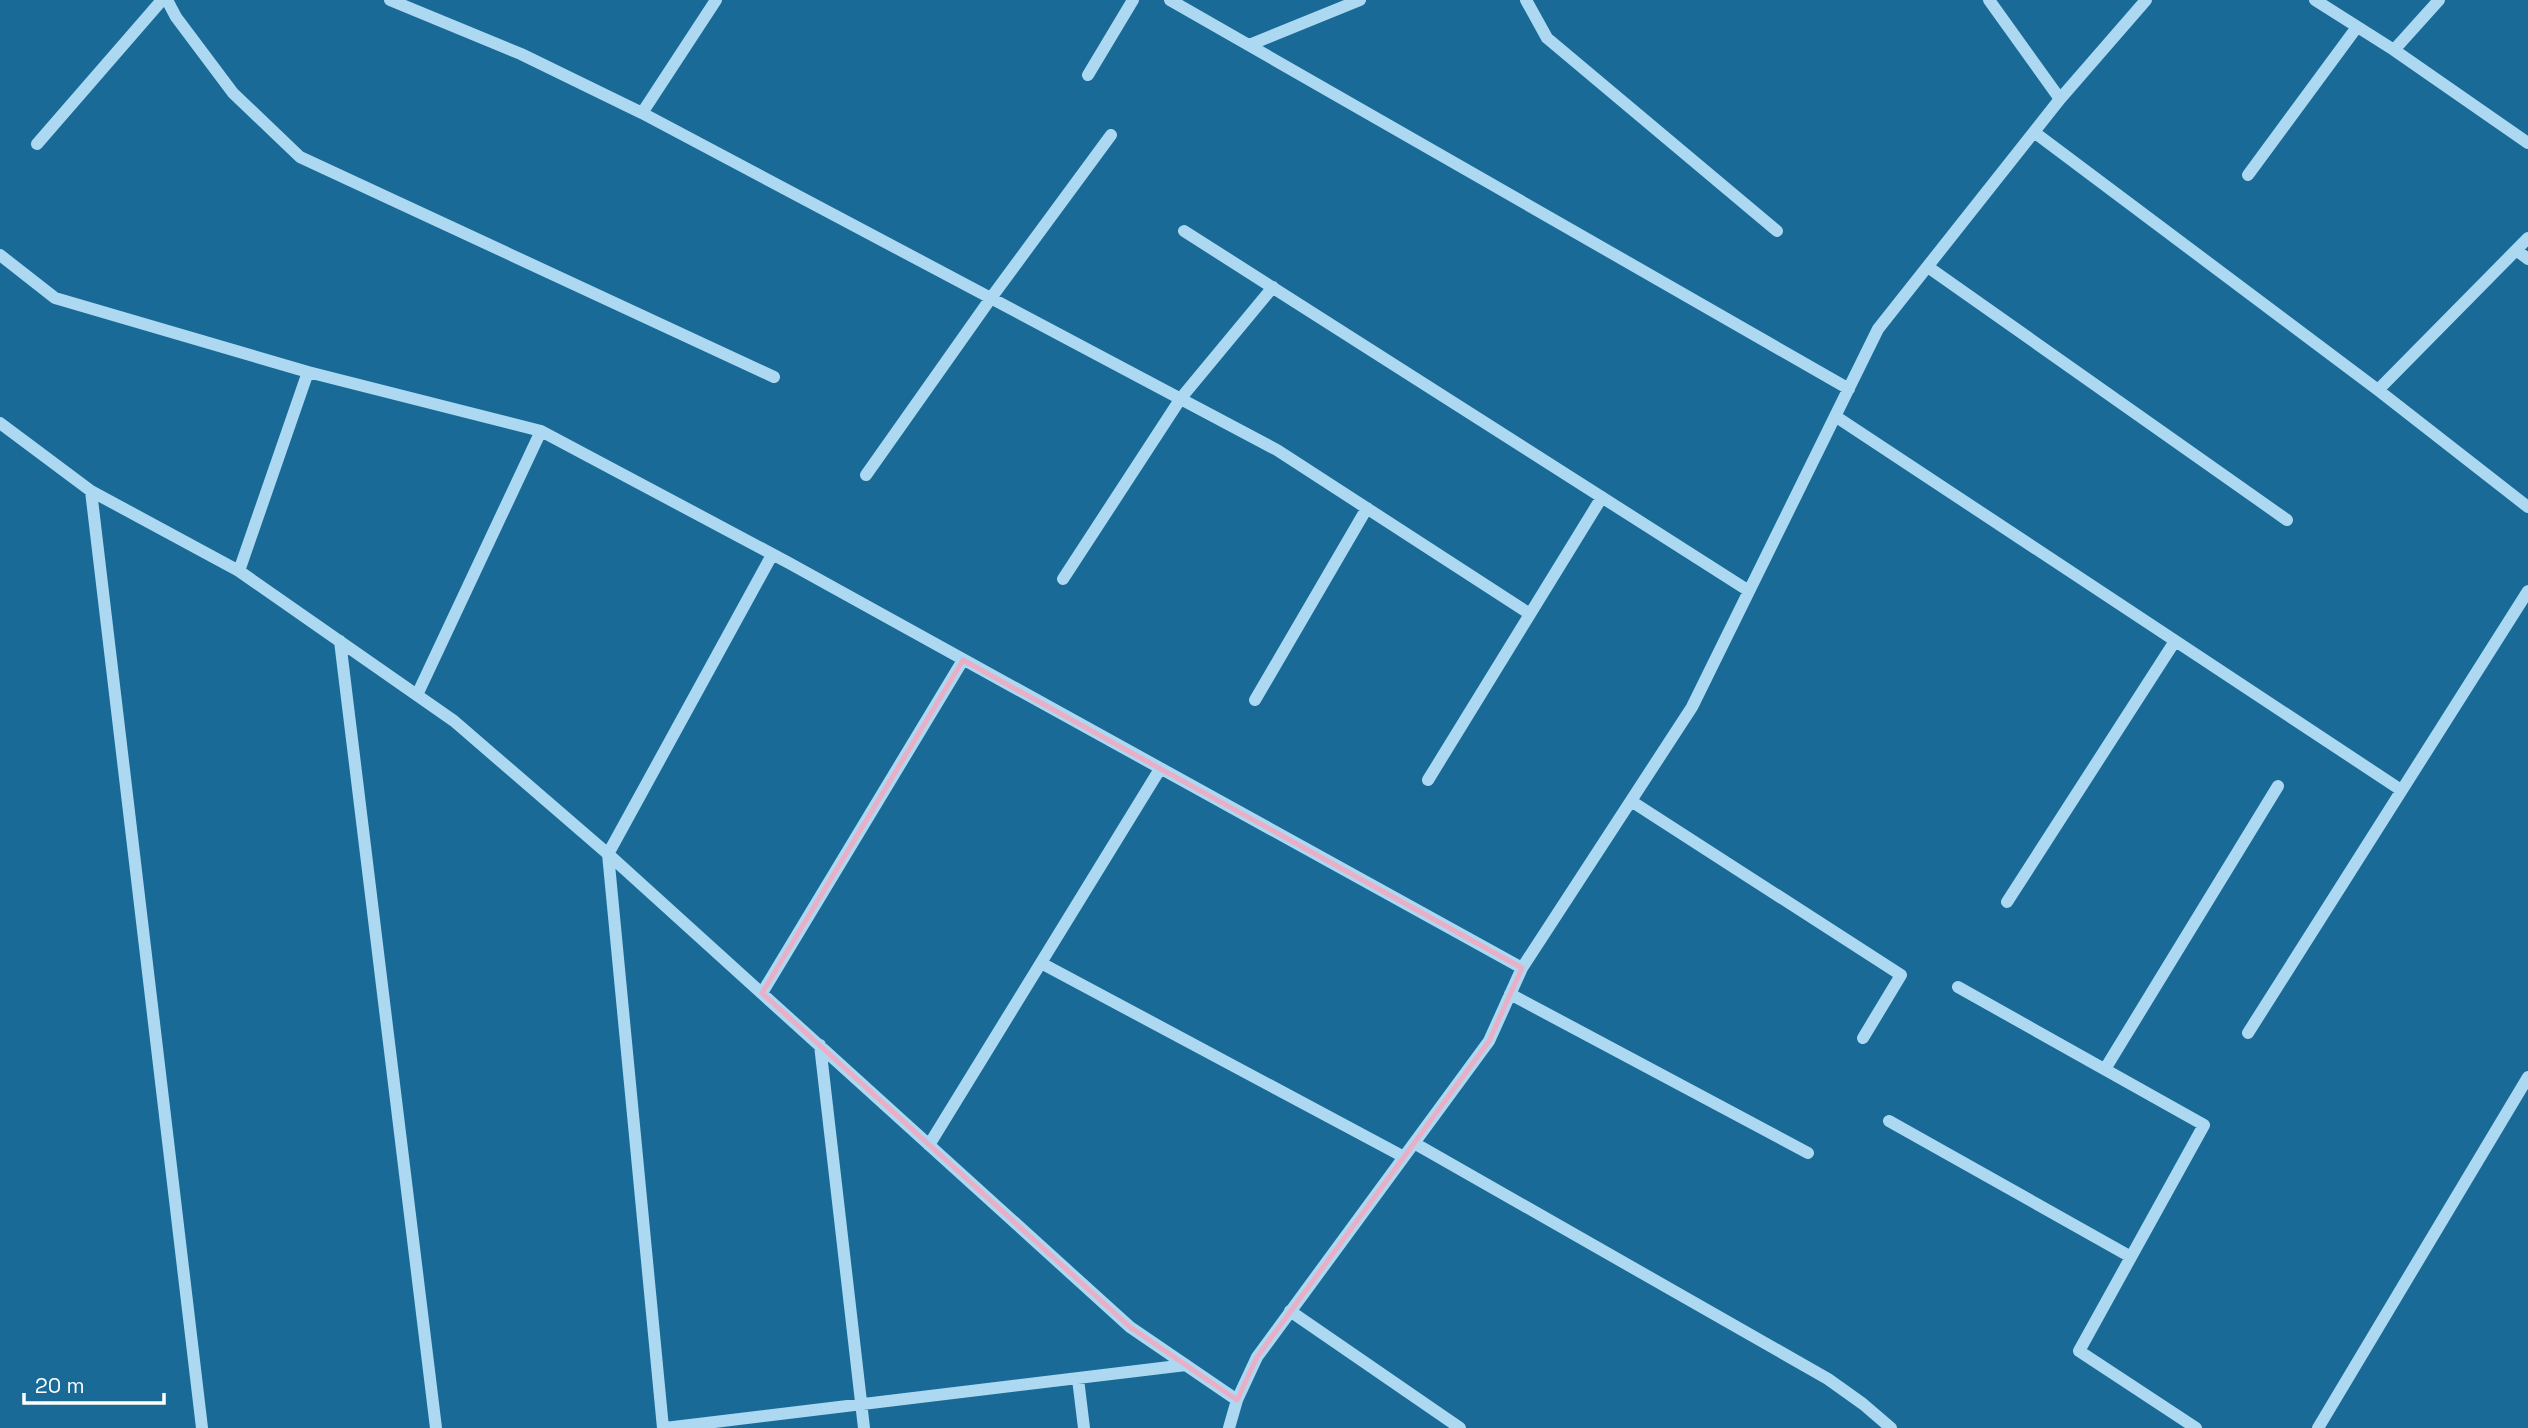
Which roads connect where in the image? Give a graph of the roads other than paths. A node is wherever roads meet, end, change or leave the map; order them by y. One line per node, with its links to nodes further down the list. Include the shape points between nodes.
1 (164, 0): 21 (street); 33 (street, via 233,93 300,157)
2 (390, 0): 17 (street, via 521,54)
3 (716, 0): 17 (street)
4 (1133, 0): 15 (street)
5 (1170, 0): 13 (street)
6 (1360, 0): 13 (street)
7 (1526, 0): 23 (street, via 1547,38)
8 (1989, 0): 16 (street)
9 (2146, 0): 16 (street)
10 (2315, 0): 12 (street)
11 (2438, 0): 14 (street)
12 (2357, 27): 14 (street); 22 (street)
13 (1248, 45): 34 (street)
14 (2394, 50): 20 (street)
15 (1088, 75)
16 (2060, 99): 18 (street)
17 (642, 113): 31 (street)
18 (2034, 132): 29 (street); 35 (street)
19 (1111, 135): 31 (street)
20 (2528, 143)
21 (37, 144)
22 (2248, 175)
23 (1777, 230)
24 (1184, 231): 30 (street)
25 (2528, 238): 26 (street)
26 (2516, 250): 28 (street); 35 (street)
27 (0, 255): 32 (street, via 55,298)
28 (2528, 259)
29 (1928, 267): 34 (street, via 1878,329); 45 (street)
30 (1273, 287): 36 (street); 42 (street)
31 (991, 298): 36 (street); 40 (street)
32 (308, 372): 39 (street); 47 (street)
33 (774, 377)
34 (1849, 389): 37 (street)
35 (2378, 390): 43 (street)
36 (1181, 398): 44 (street, via 1278,450); 48 (street)
37 (1835, 416): 49 (street); 53 (street)
38 (0, 423): 41 (street)
39 (541, 431): 46 (street); 55 (street)
40 (866, 475)
41 (91, 491): 47 (street); 85 (street)
42 (1602, 497): 49 (street); 51 (street)
43 (2528, 507)
44 (1367, 508): 51 (street); 56 (street)
45 (2287, 520)
46 (772, 555): 54 (street); 62 (street)
47 (239, 571): 52 (street)
48 (1063, 579)
49 (1749, 591): 61 (street, via 1692,707)
50 (2528, 591): 60 (street)
51 (1530, 614): 58 (street)
52 (340, 641): 55 (street); 86 (street)
53 (2175, 641): 60 (street); 63 (street)
54 (962, 660): 57 (street); 67 (street)
55 (416, 695): 62 (street, via 454,721)
56 (1255, 700)
57 (1160, 769): 64 (street); 65 (street)
58 (1428, 780)
59 (2278, 786): 72 (street)
60 (2401, 790): 69 (street)
61 (1631, 801): 65 (street); 70 (street, via 1901,975)
62 (608, 854): 67 (street); 87 (street)
63 (2007, 902)
64 (1041, 963): 76 (street); 78 (street)
65 (1522, 968): 68 (street)
66 (1958, 987): 72 (street)
67 (762, 993): 71 (street)
68 (1510, 994): 75 (street, via 1489,1041); 77 (street)
69 (2248, 1034)
70 (1863, 1038)
71 (820, 1045): 76 (street); 84 (street)
72 (2105, 1069): 79 (street, via 2204,1125)
73 (2528, 1077): 94 (street)
74 (1889, 1121): 79 (street)
75 (1415, 1143): 78 (street); 92 (street, via 1828,1379)
76 (929, 1145): 81 (street, via 1130,1327)
77 (1808, 1153)
78 (1404, 1157): 80 (street)
79 (2131, 1257): 93 (street, via 2079,1351)
80 (1290, 1311): 83 (street, via 1257,1357); 91 (street)
81 (1186, 1365): 82 (street); 83 (street)
82 (1077, 1379): 84 (street); 89 (street)
83 (1237, 1400): 90 (street)
84 (862, 1404): 87 (street); 88 (street)
85 (202, 1428)
86 (436, 1428)
87 (664, 1428)
88 (864, 1428)
89 (1084, 1428)
90 (1229, 1428)
91 (1460, 1428)
92 (1891, 1428)
93 (2196, 1428)
94 (2318, 1428)

